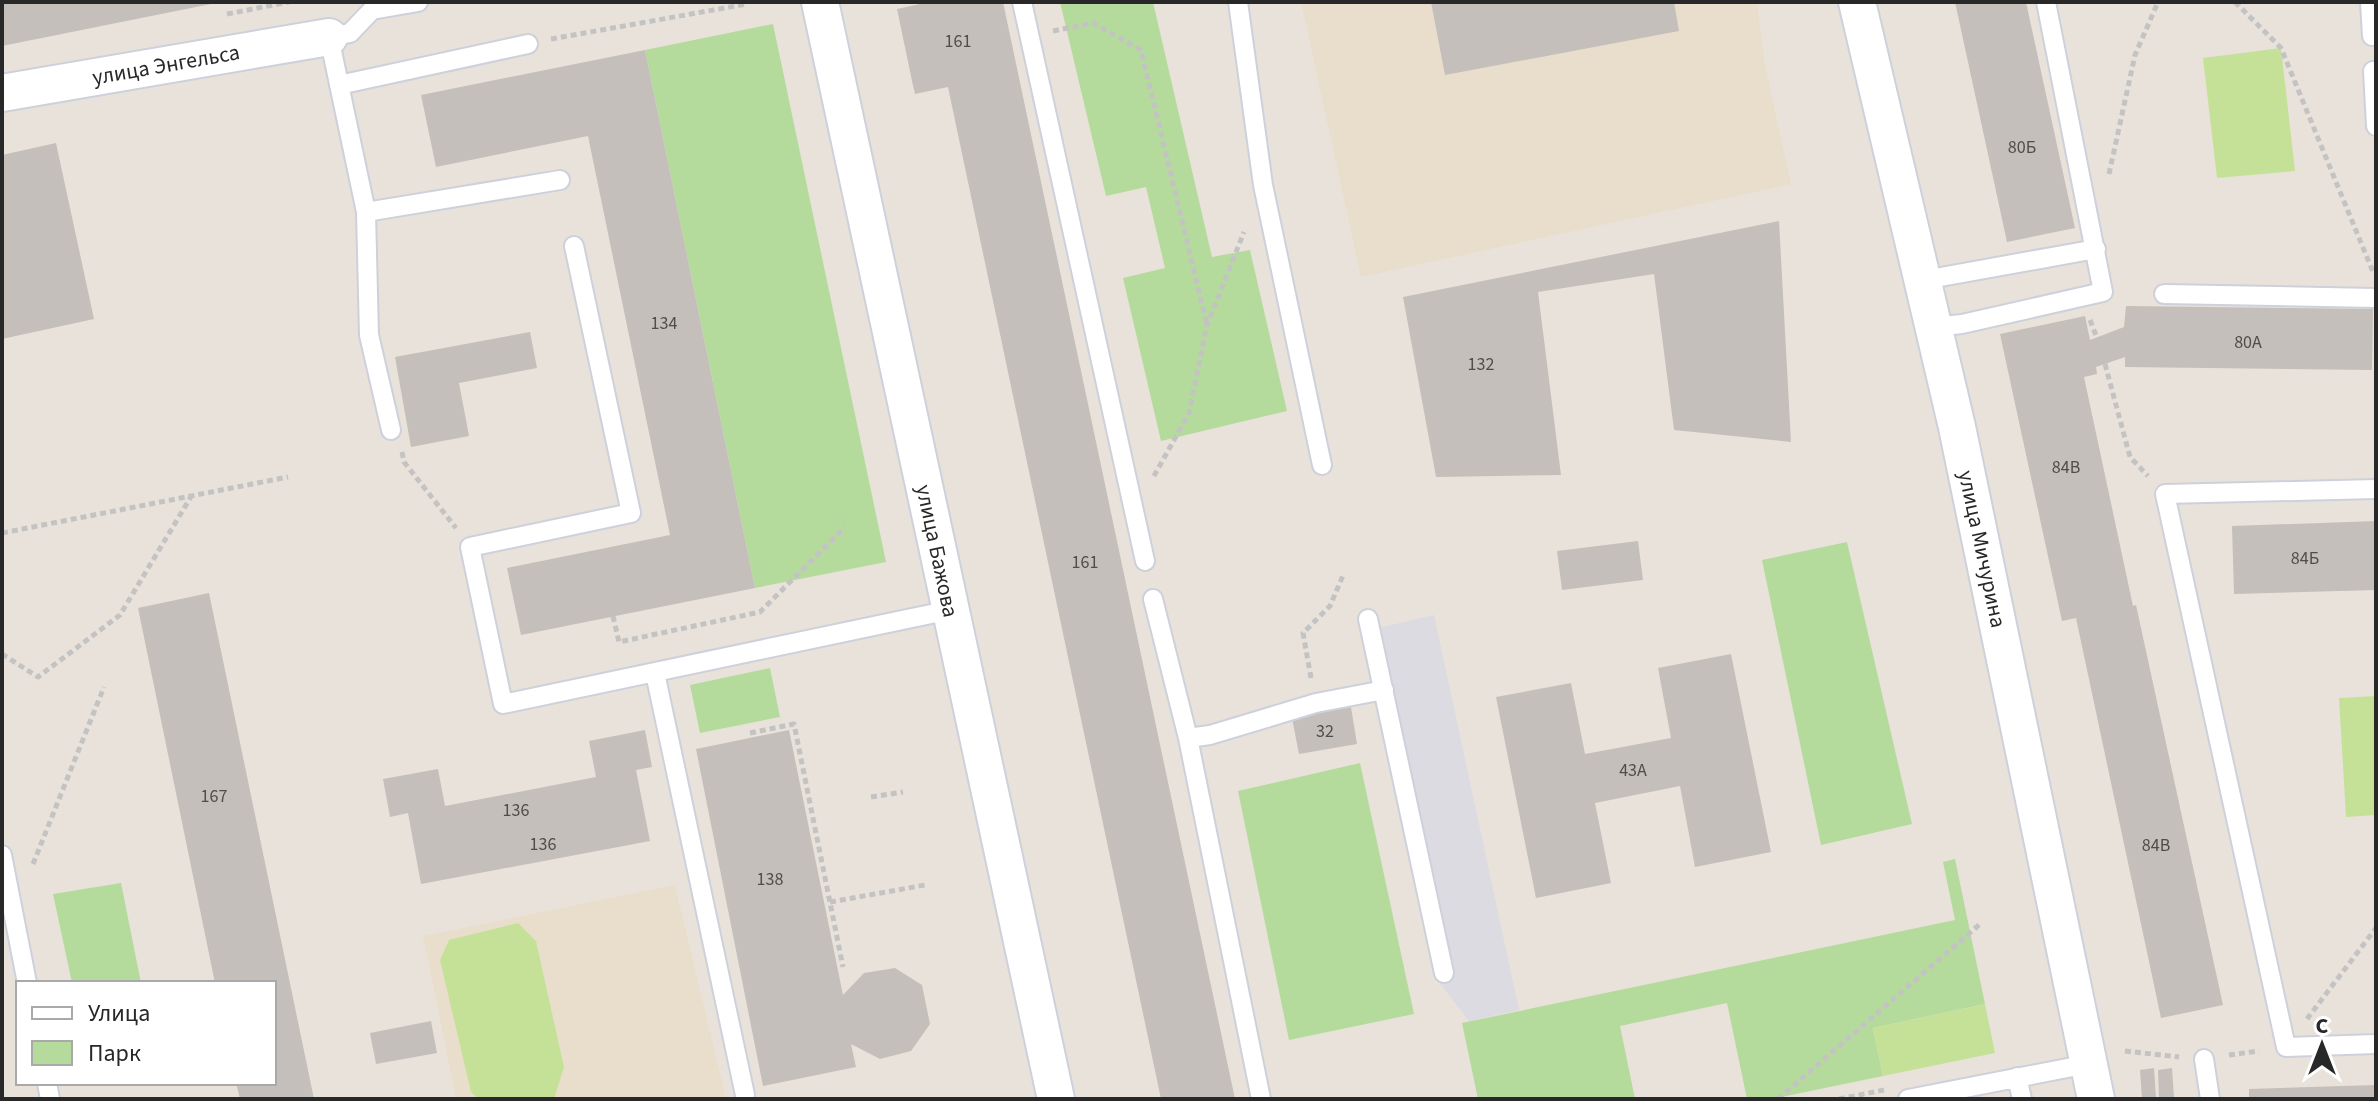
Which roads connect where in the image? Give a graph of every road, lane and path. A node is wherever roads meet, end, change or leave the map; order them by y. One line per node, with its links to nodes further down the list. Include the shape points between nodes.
1 (418, 2): 13 (lane, via 372,10 350,33)
2 (820, 2): 46 (street, улица Бажова)
3 (1022, 2): 11 (lane)
4 (1238, 2): 21 (lane)
5 (1857, 2): 26 (street, улица Мичурина)
6 (2046, 2): 24 (lane)
7 (2158, 2): 19 (path, via 2135,55)
8 (2235, 2): 25 (path, via 2281,48)
9 (2370, 2): 12 (lane)
10 (747, 4): 14 (path)
11 (1030, 36): 29 (path, via 1093,23 1141,50); 40 (lane)
12 (2372, 36)
13 (329, 37): 16 (lane); 17 (street, улица Энгельса)
14 (528, 44): 16 (lane)
15 (2373, 71): 18 (lane)
16 (339, 85): 22 (lane)
17 (2, 93)
18 (2376, 126)
19 (2108, 177)
20 (560, 180): 22 (lane)
21 (1263, 185): 29 (path); 35 (lane)
22 (366, 212): 34 (lane, via 369,335)
23 (574, 246): 50 (lane, via 631,513 470,547 503,704)
24 (2096, 249): 26 (lane); 30 (lane, via 2103,292)
25 (2376, 278)
26 (1924, 280): 30 (street, улица Мичурина)
27 (2164, 294): 28 (lane)
28 (2376, 298)
29 (1207, 325): 40 (path, via 1189,413 1158,471)
30 (1934, 327): 70 (street, улица Мичурина)
31 (2094, 329): 32 (path)
32 (2097, 338)
33 (2105, 364): 38 (path, via 2130,457)
34 (391, 430)
35 (1322, 465)
36 (288, 477): 39 (path)
37 (2376, 489): 38 (lane)
38 (2165, 494): 68 (lane)
39 (192, 495): 42 (path); 49 (path, via 120,615 38,677)
40 (1131, 499): 43 (lane)
41 (845, 527): 47 (path, via 760,612 619,642)
42 (2, 533)
43 (1145, 561)
44 (1344, 573): 53 (path, via 1330,606 1303,633)
45 (1153, 599): 55 (lane)
46 (950, 610): 50 (lane); 73 (street, улица Бажова)
47 (613, 616)
48 (1368, 619): 52 (lane)
49 (2, 654)
50 (655, 673): 72 (lane)
51 (104, 687): 61 (path)
52 (1384, 690): 53 (lane); 65 (lane)
53 (1316, 703): 55 (lane)
54 (750, 733): 60 (path, via 794,724)
55 (1188, 738): 74 (lane)
56 (903, 792): 57 (path)
57 (871, 797)
58 (2, 855): 61 (lane)
59 (925, 885): 60 (path)
60 (830, 902): 64 (path)
61 (13, 913): 66 (lane)
62 (1980, 924): 75 (path)
63 (2376, 928): 68 (path)
64 (843, 967)
65 (1444, 973)
66 (27, 981)
67 (2376, 1044): 68 (lane)
68 (2286, 1047)
69 (2204, 1059): 79 (lane)
70 (2088, 1064): 71 (lane); 78 (street, улица Мичурина)
71 (2017, 1077): 76 (lane); 77 (lane)
72 (745, 1095)
73 (1056, 1099)
74 (1261, 1099)
75 (1778, 1099)
76 (1908, 1099)
77 (2022, 1099)
78 (2096, 1099)
79 (2210, 1099)

